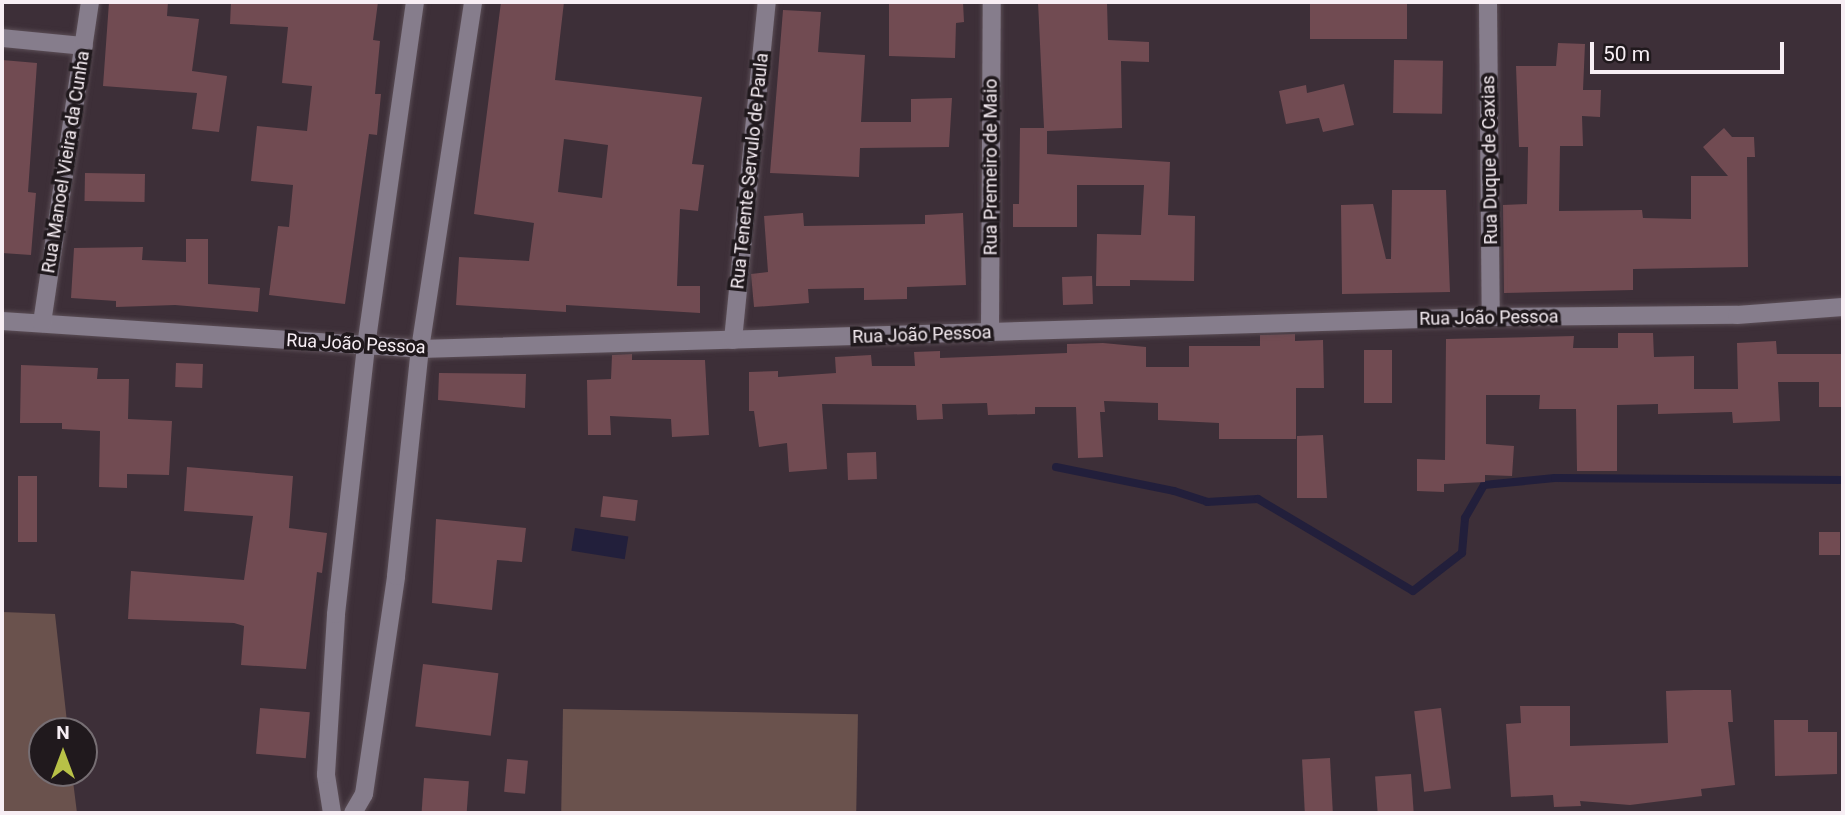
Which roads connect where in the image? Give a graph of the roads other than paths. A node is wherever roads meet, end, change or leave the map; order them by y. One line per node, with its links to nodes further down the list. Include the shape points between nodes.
1 (90, 2): 8 (street, Rua Manoel Vieira da Cunha)
2 (415, 2): 15 (street)
3 (473, 2): 16 (street)
4 (767, 2): 14 (street, Rua Tenente Servulo de Paula)
5 (992, 2): 13 (street, Rua Premeiro de Maio)
6 (1488, 2): 10 (street, Rua Duque de Caxias)
7 (2, 38): 8 (street)
8 (84, 46): 12 (street, Rua Manoel Vieira da Cunha)
9 (1843, 307): 10 (street, Rua João Pessoa, via 1737,315)
10 (1491, 317): 13 (street, Rua João Pessoa)
11 (2, 321): 12 (street, Rua João Pessoa)
12 (42, 323): 15 (street, Rua João Pessoa)
13 (990, 333): 14 (street, Rua João Pessoa)
14 (733, 340): 16 (street, Rua João Pessoa)
15 (366, 346): 16 (street, Rua João Pessoa); 17 (street, via 336,614 326,774)
16 (420, 349): 18 (street, via 396,576 364,794)
17 (332, 813)
18 (353, 813)

